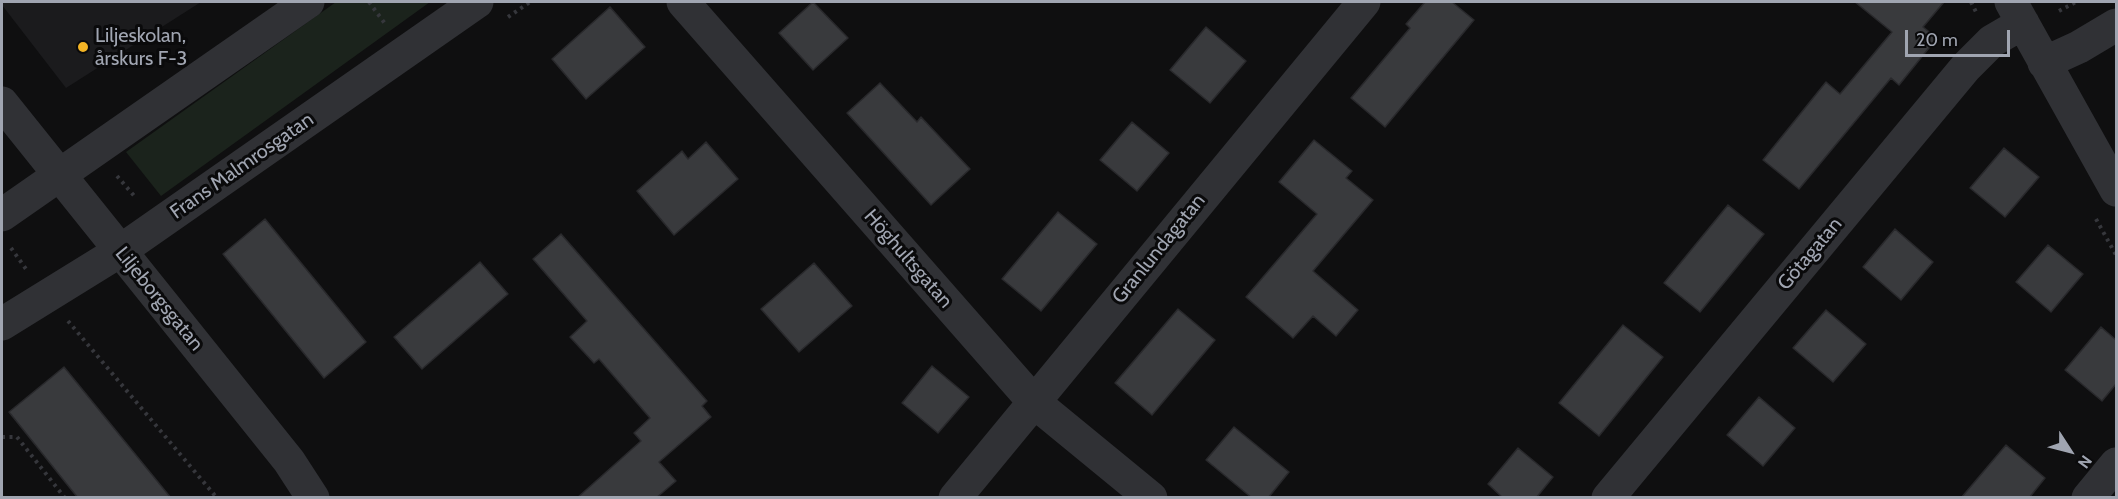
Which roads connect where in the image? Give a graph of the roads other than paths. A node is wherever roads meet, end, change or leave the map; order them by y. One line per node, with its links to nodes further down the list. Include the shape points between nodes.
1 (308, 2): 9 (street)
2 (477, 2): 12 (street, Frans Malmrosgatan)
3 (683, 2): 14 (street, Höghultsgatan)
4 (1364, 2): 14 (street, Granlundagatan)
5 (2017, 12): 7 (street); 19 (street, Götagatan, via 1966,67)
6 (2116, 25): 7 (street)
7 (2044, 63): 10 (street)
8 (2, 103): 9 (street, Liljeborgsgatan)
9 (59, 174): 11 (street); 12 (street, Liljeborgsgatan)
10 (2116, 190)
11 (5, 230)
12 (120, 251): 13 (street, Frans Malmrosgatan); 16 (street, Liljeborgsgatan, via 289,461)
13 (2, 324)
14 (1034, 402): 17 (street, Granlundagatan); 18 (street, Höghultsgatan)
15 (2116, 464): 20 (street)
16 (313, 498)
17 (955, 498)
18 (1151, 498)
19 (1608, 498)
20 (2088, 498)

